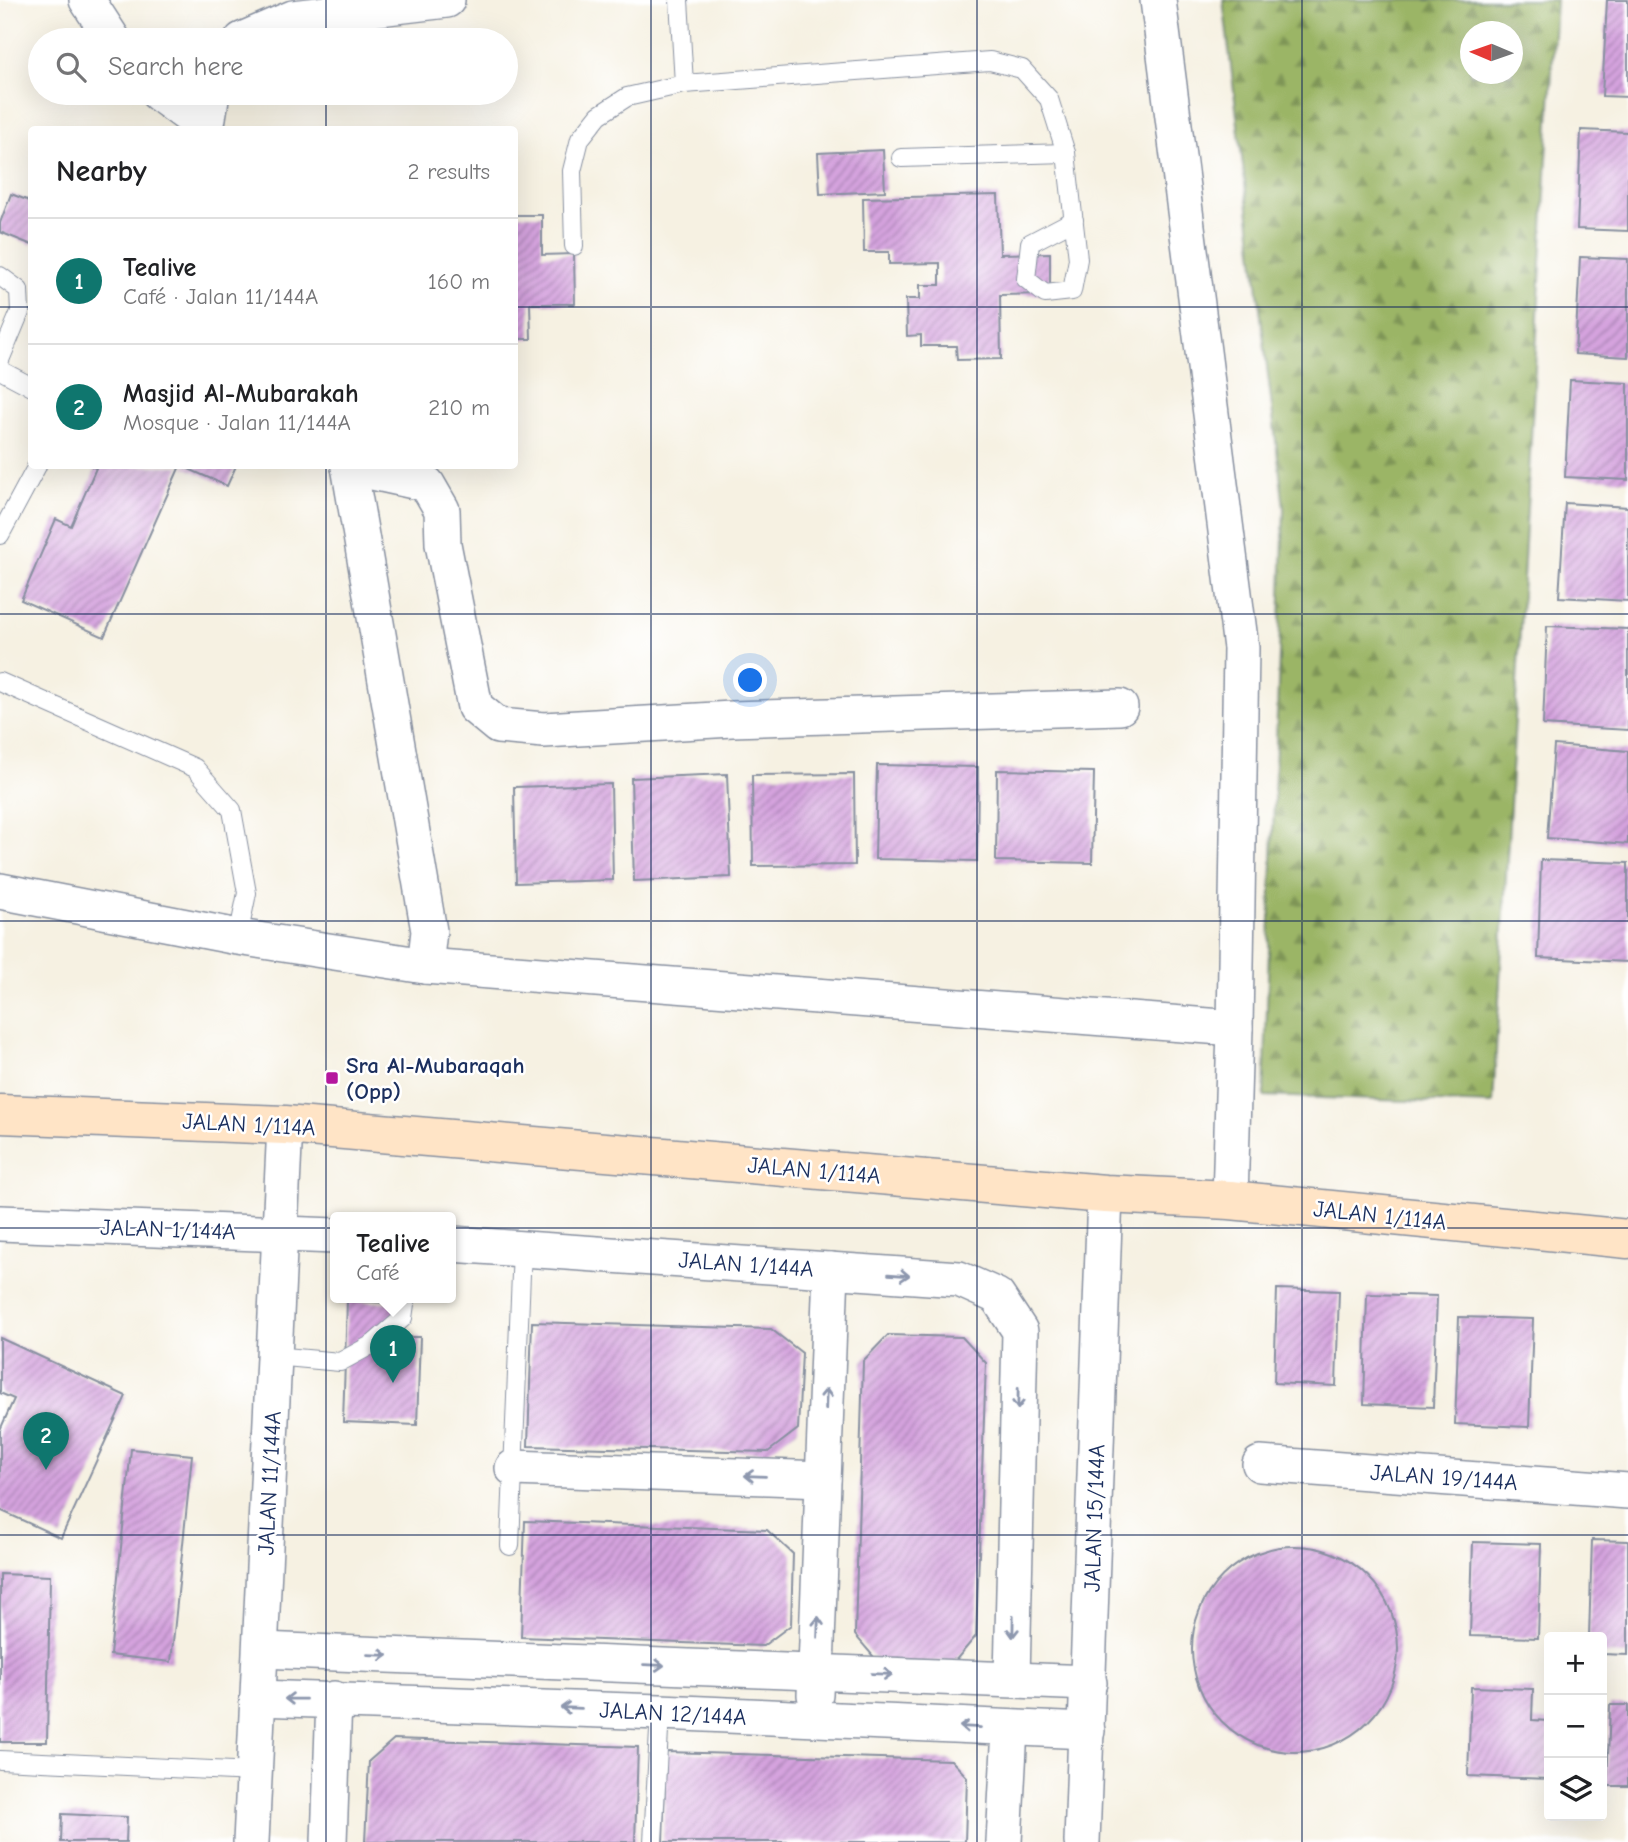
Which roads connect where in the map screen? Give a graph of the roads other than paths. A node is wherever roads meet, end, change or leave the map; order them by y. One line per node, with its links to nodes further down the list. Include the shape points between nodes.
1 (87, 0): 5 (street)
2 (447, 0): 6 (street, via 293,18)
3 (679, 0): 7 (lane)
4 (1158, 0): 29 (street, via 1241,648)
5 (105, 28)
6 (270, 28)
7 (684, 84): 12 (lane, via 990,61 1022,69 1049,99); 15 (lane, via 626,97 599,116 580,139 572,171)
8 (174, 105): 10 (street)
9 (210, 105): 11 (street)
10 (202, 126)
11 (206, 126)
12 (1066, 153): 13 (lane); 14 (lane)
13 (901, 158)
14 (1074, 220)
15 (574, 246)
16 (0, 276): 17 (lane, via 19,290 19,312)
17 (0, 360)
18 (0, 370): 19 (lane)
19 (28, 385)
20 (35, 469): 23 (lane)
21 (350, 469): 28 (street, via 429,932)
22 (362, 469): 25 (street, via 426,484 442,510 443,544 475,706 498,726 544,730)
23 (0, 535)
24 (0, 682): 27 (lane, via 195,768 233,810 247,893)
25 (1120, 707)
26 (0, 891): 27 (street)
27 (238, 937): 28 (street)
28 (425, 966): 29 (street)
29 (1235, 1028): 33 (street)
30 (0, 1114): 31 (street, JALAN 1/114A)
31 (285, 1125): 32 (street, JALAN 1/114A); 35 (street, JALAN 11/144A)
32 (1105, 1195): 33 (street, JALAN 1/114A); 51 (street, JALAN 15/144A)
33 (1230, 1200): 37 (street, JALAN 1/114A)
34 (0, 1223): 35 (street, JALAN 1/144A)
35 (281, 1233): 36 (street, JALAN 1/144A); 42 (street, JALAN 11/144A)
36 (330, 1236)
37 (1628, 1239)
38 (456, 1244): 39 (street, JALAN 1/144A)
39 (522, 1249): 40 (street, JALAN 1/144A); 44 (lane)
40 (831, 1270): 45 (street, one-way to 40); 50 (street, JALAN 1/144A, one-way to 50, via 959,1279 997,1296 1020,1331)
41 (405, 1303): 42 (lane, via 403,1318 373,1344 340,1362)
42 (274, 1356): 48 (street, JALAN 11/144A)
43 (1260, 1464): 46 (street, JALAN 19/144A)
44 (513, 1468): 45 (street, one-way to 44); 47 (lane)
45 (823, 1479): 49 (street, one-way to 45)
46 (1628, 1491)
47 (510, 1546)
48 (261, 1650): 49 (street, JALAN 12/144A, one-way to 49); 52 (street, JALAN 11/144A)
49 (816, 1672): 50 (street, JALAN 12/144A, one-way to 50); 55 (street)
50 (1012, 1678): 51 (street, JALAN 12/144A)
51 (1089, 1683): 57 (street, JALAN 15/144A)
52 (258, 1698): 53 (street, JALAN 12/144A, one-way to 52); 59 (street, JALAN 11/144A)
53 (334, 1699): 54 (street, JALAN 12/144A, one-way to 53); 61 (street)
54 (660, 1712): 55 (street, JALAN 12/144A); 62 (lane)
55 (814, 1719): 56 (street, JALAN 12/144A, one-way to 55)
56 (1010, 1729): 57 (street, JALAN 12/144A); 63 (street)
57 (1087, 1731): 64 (street, JALAN 15/144A)
58 (0, 1760): 59 (lane)
59 (254, 1772): 60 (street, JALAN 11/144A)
60 (251, 1842)
61 (329, 1842)
62 (653, 1842)
63 (1004, 1842)
64 (1088, 1842)

